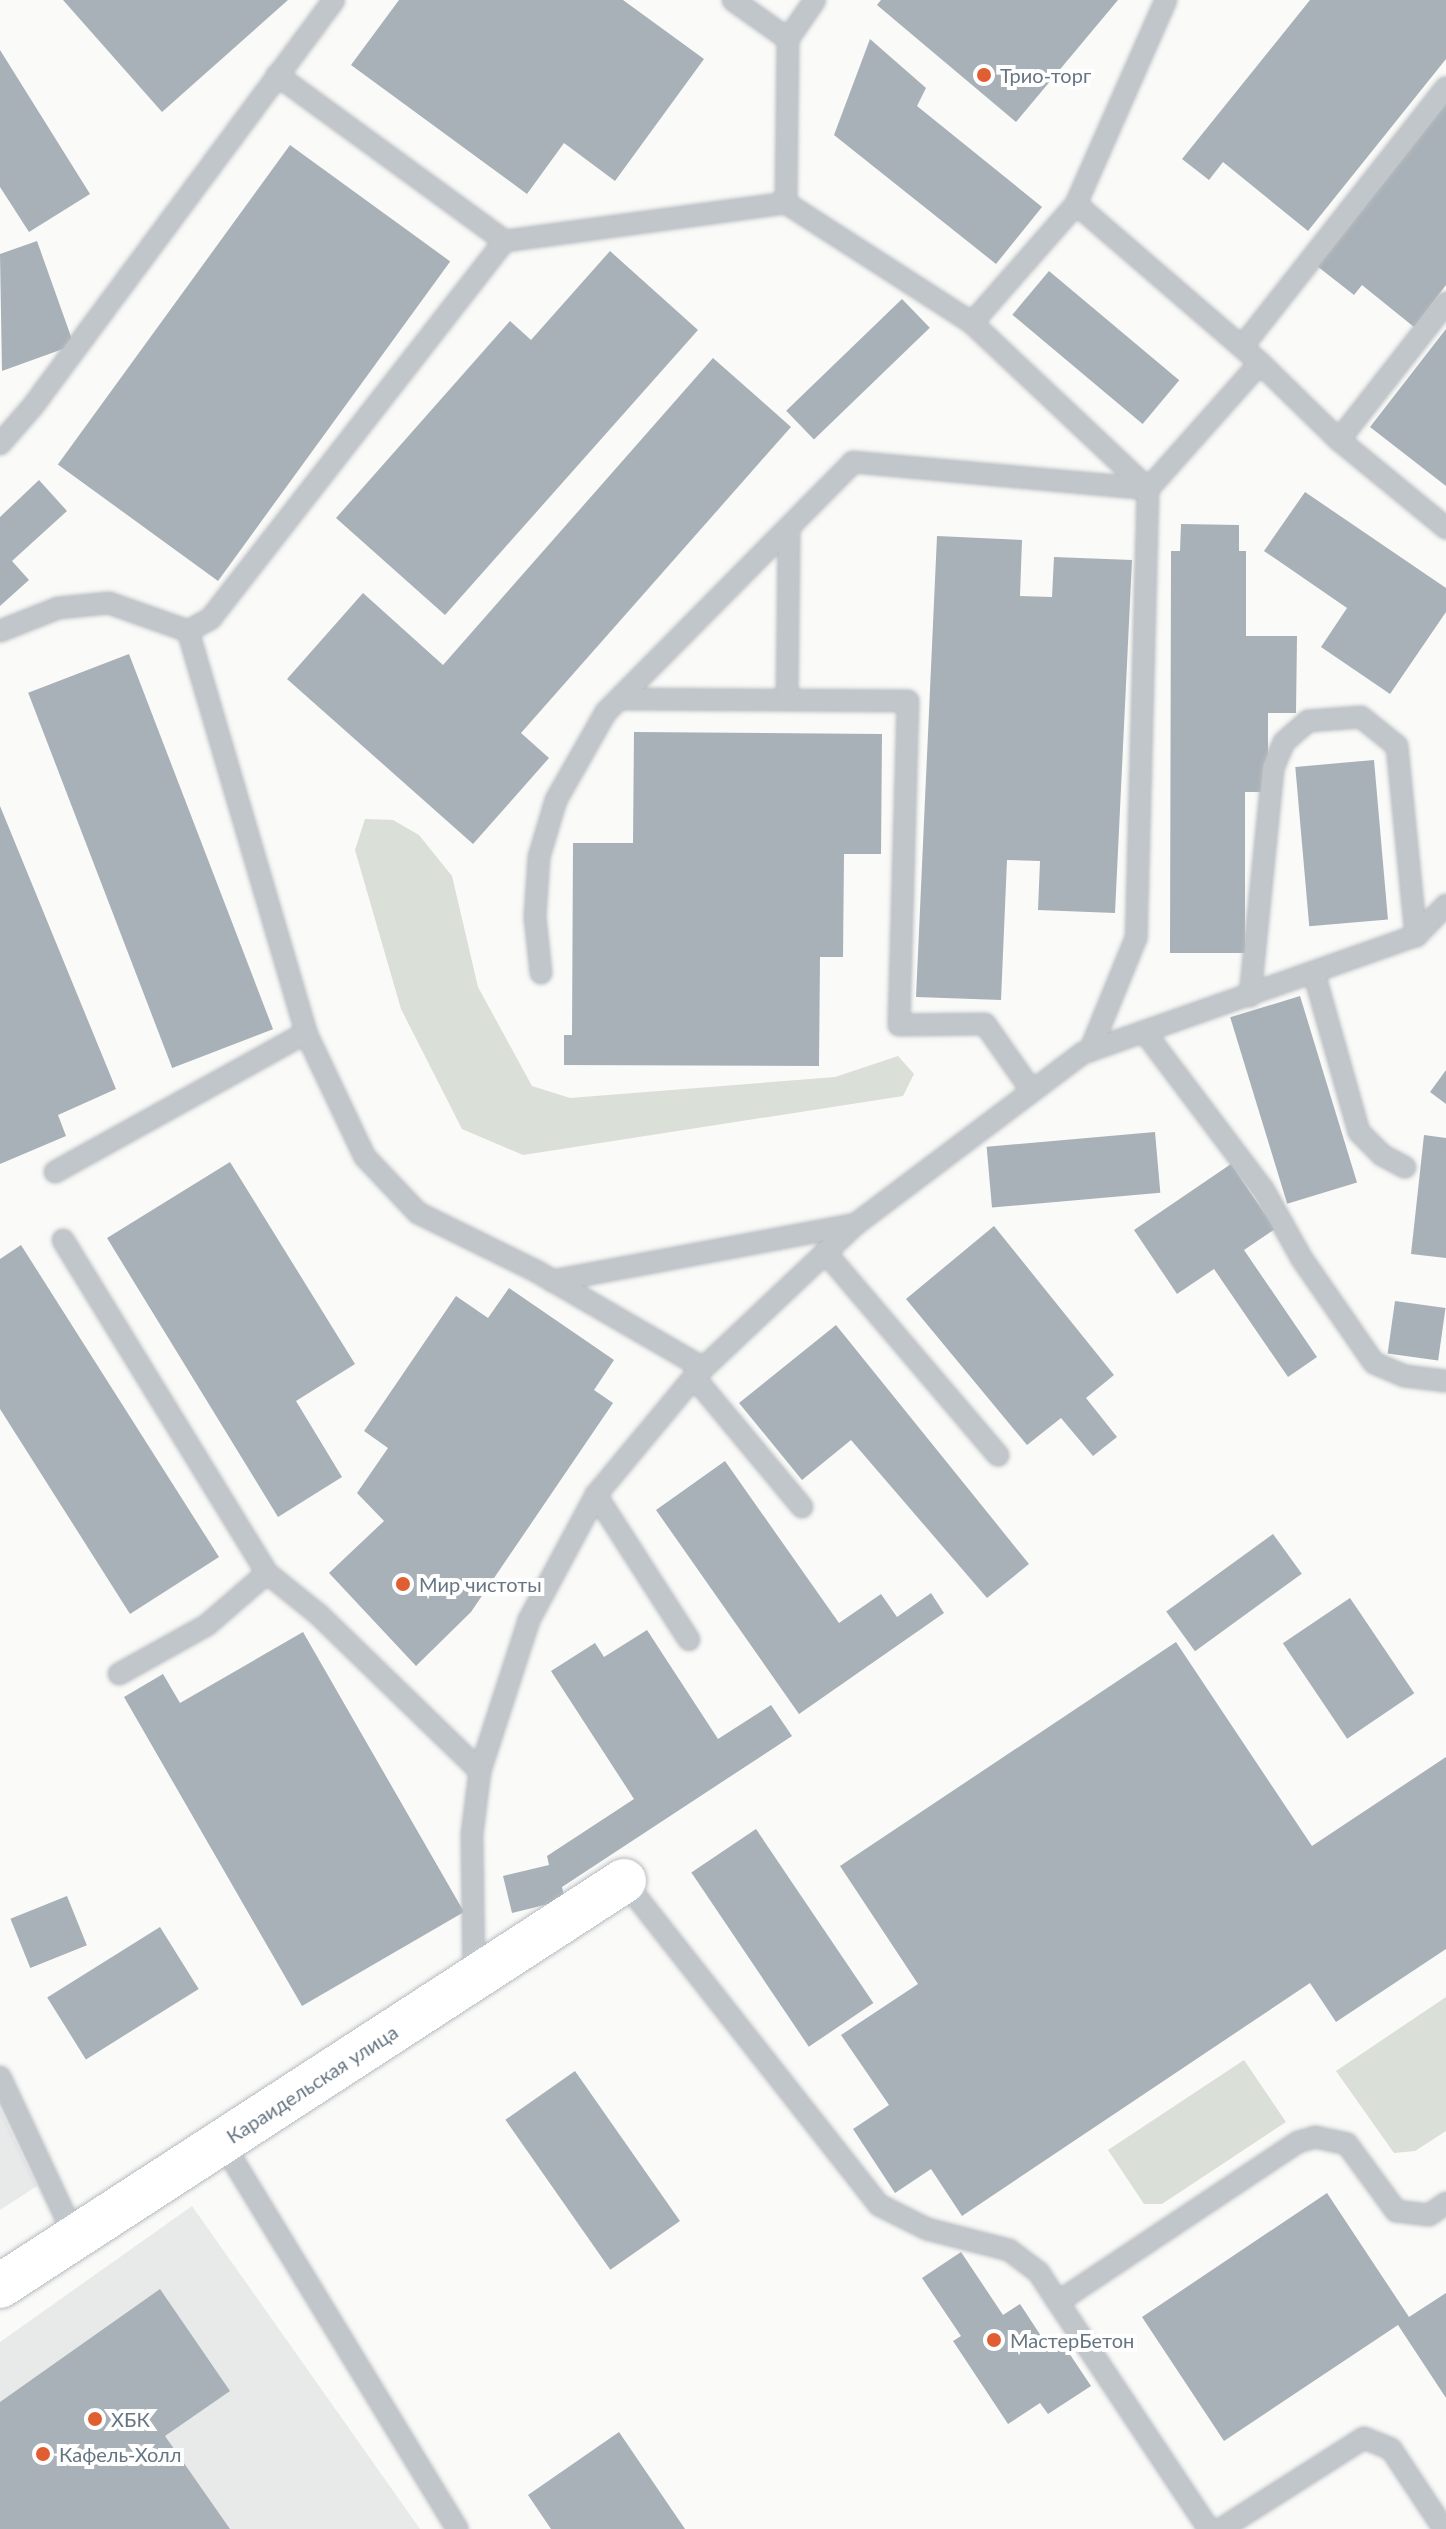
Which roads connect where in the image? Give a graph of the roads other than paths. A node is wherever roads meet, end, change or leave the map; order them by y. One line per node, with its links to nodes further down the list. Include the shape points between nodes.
1 (334, 0): 6 (lane)
2 (733, 0): 5 (lane)
3 (815, 0): 5 (lane)
4 (1166, 0): 9 (lane)
5 (788, 39): 8 (lane)
6 (277, 75): 10 (lane); 16 (lane)
7 (1446, 88): 13 (lane)
8 (786, 203): 10 (lane); 12 (lane)
9 (1076, 204): 12 (lane); 13 (lane)
10 (505, 241): 21 (lane, via 211,618)
11 (1446, 303): 15 (lane)
12 (972, 323): 17 (lane)
13 (1242, 347): 14 (lane)
14 (1260, 363): 15 (lane); 17 (lane)
15 (1339, 440): 19 (lane)
16 (0, 444)
17 (1148, 489): 18 (lane, via 853,462); 31 (lane, via 1136,938)
18 (789, 527): 22 (lane); 23 (lane)
19 (1446, 528)
20 (0, 631): 21 (lane, via 58,608 109,603)
21 (188, 631): 29 (lane)
22 (623, 699): 23 (lane); 26 (lane, via 606,712 556,800 539,857 535,917)
23 (787, 700): 32 (lane, via 908,701 899,1025 985,1024)
24 (1446, 905): 25 (lane)
25 (1416, 936): 27 (lane); 28 (lane, via 1397,746 1361,717 1308,721 1284,742 1273,768)
26 (541, 973)
27 (1314, 973): 28 (lane); 33 (lane, via 1359,1132 1382,1155)
28 (1250, 996): 30 (lane)
29 (306, 1033): 34 (lane); 38 (lane, via 365,1157 418,1213)
30 (1146, 1034): 31 (lane); 40 (lane, via 1263,1189 1302,1259 1374,1363 1405,1376)
31 (1090, 1051): 32 (lane)
32 (1032, 1091): 35 (lane)
33 (1405, 1167)
34 (55, 1172)
35 (856, 1224): 37 (lane); 38 (lane)
36 (63, 1240): 44 (lane)
37 (825, 1252): 39 (lane); 41 (lane)
38 (552, 1281): 39 (lane)
39 (698, 1372): 42 (lane); 43 (lane)
40 (1446, 1381)
41 (998, 1455)
42 (596, 1495): 45 (lane); 47 (lane, via 529,1620)
43 (802, 1507)
44 (267, 1573): 46 (lane, via 207,1625); 47 (lane, via 318,1614)
45 (689, 1640)
46 (119, 1674)
47 (480, 1771): 49 (lane, via 472,1834)
48 (624, 1881): 49 (street, Караидельская улица); 55 (lane, via 879,2205 927,2229 1009,2250 1039,2273)
49 (474, 1978): 51 (street, Караидельская улица)
50 (0, 2077): 53 (lane)
51 (222, 2142): 53 (street, Караидельская улица); 56 (lane)
52 (1446, 2203): 55 (lane, via 1429,2215 1396,2211 1347,2144 1315,2137 1298,2142)
53 (75, 2237): 54 (street, Караидельская улица)
54 (0, 2286)
55 (1058, 2302): 57 (lane)
56 (457, 2529)
57 (1209, 2529)
58 (1221, 2529): 59 (lane, via 1364,2438 1391,2449)
59 (1444, 2529)

